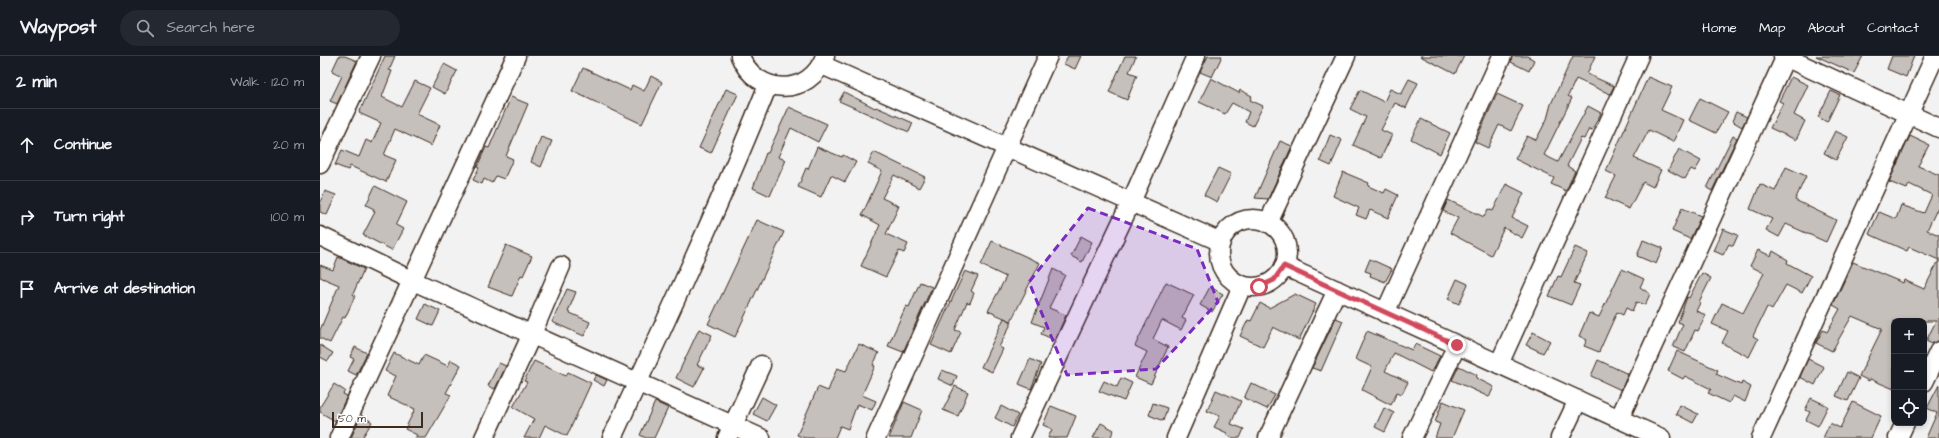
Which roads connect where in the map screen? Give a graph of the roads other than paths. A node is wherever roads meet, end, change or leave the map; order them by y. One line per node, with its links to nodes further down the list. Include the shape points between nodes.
1 (371, 56): 16 (street)
2 (516, 56): 23 (street)
3 (740, 56): 12 (street, via 748,70)
4 (1048, 56): 15 (street)
5 (1196, 56): 17 (street)
6 (1346, 56): 18 (street)
7 (1502, 56): 26 (street)
8 (1639, 56): 31 (street)
9 (1785, 56): 13 (street); 35 (street)
10 (1935, 56): 13 (street)
11 (823, 60): 12 (street, via 812,76 800,83 783,87); 15 (street)
12 (768, 84): 33 (street, via 722,198)
13 (1908, 114): 14 (street); 49 (street)
14 (1939, 128)
15 (1006, 147): 17 (street); 42 (street)
16 (320, 164)
17 (1131, 202): 20 (street); 43 (street)
18 (1268, 222): 20 (street, via 1244,221 1230,229); 22 (street, via 1285,241 1287,254)
19 (320, 236): 23 (street)
20 (1221, 242): 24 (street, via 1221,265 1229,278)
21 (561, 266): 27 (street)
22 (1284, 266): 24 (street, via 1280,274 1267,284); 25 (street)
23 (411, 280): 27 (street); 38 (street)
24 (1242, 286): 44 (street)
25 (1337, 290): 26 (street); 45 (street)
26 (1385, 313): 28 (street)
27 (532, 334): 33 (street); 39 (street)
28 (1457, 345): 31 (street); 46 (street)
29 (1939, 351): 32 (street)
30 (762, 364): 37 (street)
31 (1498, 364): 34 (street)
32 (1927, 376)
33 (638, 382): 37 (street); 40 (street)
34 (1578, 400): 35 (street); 47 (street)
35 (1620, 419): 48 (street)
36 (1904, 426): 50 (street)
37 (730, 432): 41 (street)
38 (339, 438)
39 (484, 438)
40 (612, 438)
41 (761, 438)
42 (876, 438)
43 (1020, 438)
44 (1176, 438)
45 (1268, 438)
46 (1412, 438)
47 (1560, 438)
48 (1661, 438)
49 (1761, 438)
50 (1898, 438)

